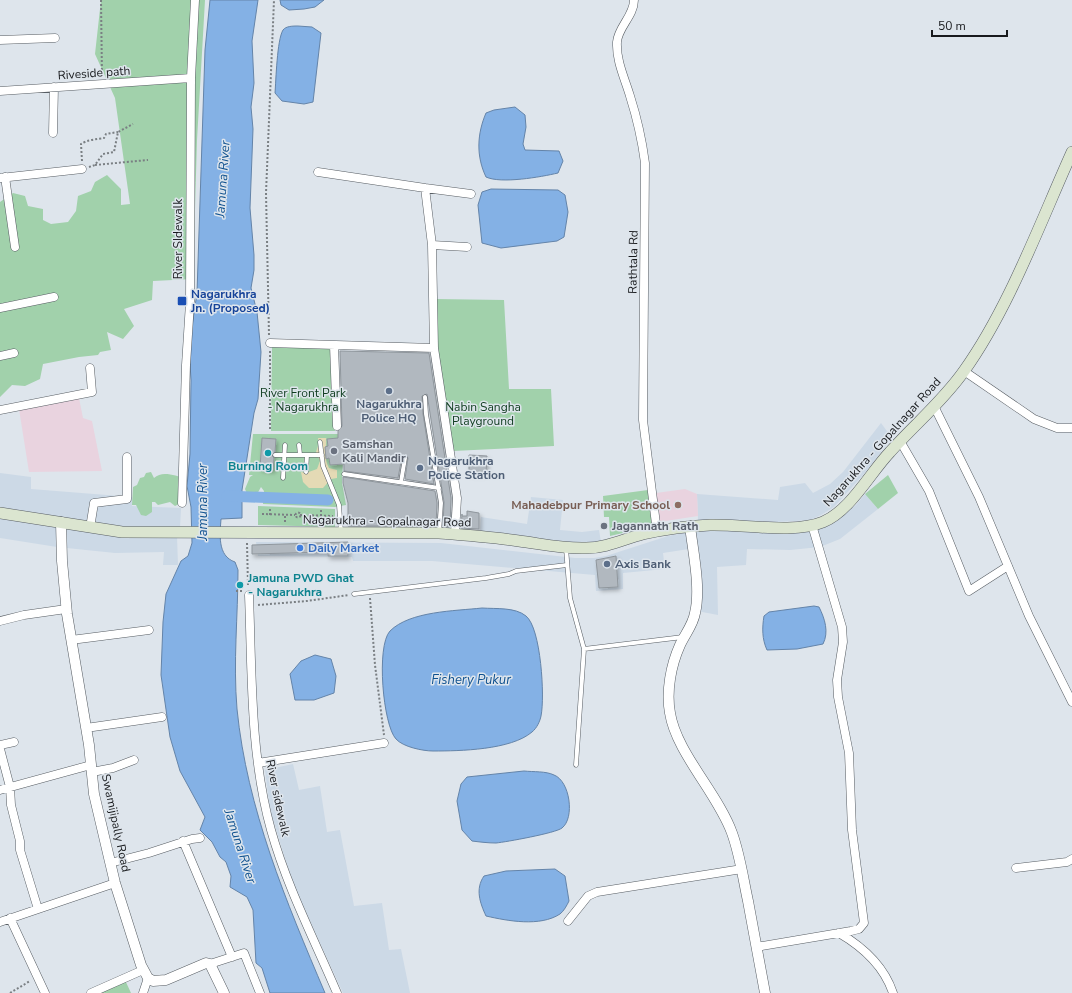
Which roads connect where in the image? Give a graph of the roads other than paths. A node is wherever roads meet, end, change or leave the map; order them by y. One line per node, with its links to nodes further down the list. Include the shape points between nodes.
1 (195, 0): 5 (street, River SIdewalk)
2 (634, 0): 55 (street, Rathtala Rd, via 617,41 618,56 641,135 645,163 643,420)
3 (55, 38): 4 (street)
4 (0, 40)
5 (191, 78): 6 (street, Riveside path); 48 (street, River SIdewalk, via 190,303)
6 (54, 88): 7 (street, Riveside path); 8 (street)
7 (0, 91)
8 (53, 133)
9 (1072, 152): 26 (main road, Nagarukhra - Gopalnagar Road, via 1004,304)
10 (82, 169): 12 (street)
11 (318, 172): 13 (street)
12 (3, 177): 17 (street)
13 (425, 188): 14 (street); 15 (street)
14 (471, 194)
15 (432, 245): 16 (street); 22 (street)
16 (467, 247)
17 (15, 248)
18 (54, 297): 19 (street)
19 (0, 308)
20 (270, 344): 21 (street)
21 (334, 345): 22 (street); 30 (street)
22 (434, 348): 57 (street, via 457,498)
23 (14, 353): 24 (street)
24 (0, 356)
25 (90, 368): 29 (street, via 92,392)
26 (964, 371): 28 (main road, Nagarukhra - Gopalnagar Road); 31 (street, via 1034,419 1057,428)
27 (425, 396): 47 (lane)
28 (934, 406): 32 (main road, Nagarukhra - Gopalnagar Road); 60 (street, via 979,497)
29 (0, 410)
30 (337, 426)
31 (1072, 428)
32 (900, 441): 51 (main road, Nagarukhra - Gopalnagar Road, via 851,500 833,517); 60 (street, via 929,491 969,592)
33 (320, 442): 40 (lane)
34 (285, 445): 37 (lane)
35 (299, 445): 38 (lane)
36 (276, 455): 37 (lane)
37 (285, 455): 38 (lane); 45 (lane)
38 (300, 455): 39 (lane)
39 (307, 455): 40 (lane); 43 (lane)
40 (322, 455): 54 (lane, via 323,466 339,505)
41 (127, 457): 53 (street, via 127,499 94,503)
42 (405, 458): 46 (lane)
43 (306, 472)
44 (344, 474): 46 (lane)
45 (283, 478)
46 (401, 482): 47 (lane)
47 (439, 488): 56 (lane)
48 (182, 503)
49 (0, 513): 50 (main road, Nagarukhra - Gopalnagar Road)
50 (61, 522): 53 (main road, Nagarukhra - Gopalnagar Road); 63 (street, Swamijipally Road)
51 (812, 525): 52 (main road, Nagarukhra - Gopalnagar Road, via 777,528 726,524); 93 (street, via 842,627 844,642 837,680 838,697 848,753 852,830 864,914 862,927)
52 (690, 526): 55 (main road, Nagarukhra - Gopalnagar Road); 66 (street, via 697,595 696,612)
53 (90, 528): 54 (main road, Nagarukhra - Gopalnagar Road, via 172,534)
54 (341, 532): 56 (main road, Nagarukhra - Gopalnagar Road)
55 (657, 532): 58 (main road, Nagarukhra - Gopalnagar Road, via 607,546)
56 (439, 533): 57 (main road, Nagarukhra - Gopalnagar Road)
57 (456, 534): 58 (main road, Nagarukhra - Gopalnagar Road)
58 (566, 548): 59 (lane)
59 (567, 565): 61 (lane); 68 (lane, via 570,598)
60 (1008, 566): 69 (street, via 1029,616)
61 (354, 594)
62 (249, 595): 77 (street, River sidewalk)
63 (66, 610): 64 (street); 67 (street, Swamijipally Road)
64 (0, 621)
65 (149, 630): 67 (street)
66 (685, 637): 68 (lane); 87 (street, via 672,668 670,714 686,752 719,804 732,833)
67 (71, 640): 71 (street, Swamijipally Road)
68 (584, 649): 78 (lane)
69 (1072, 702)
70 (162, 716): 71 (street)
71 (86, 728): 79 (street, Swamijipally Road)
72 (14, 742): 74 (street)
73 (384, 743): 77 (street)
74 (0, 745)
75 (0, 749): 80 (street)
76 (134, 760): 79 (street, via 113,768)
77 (258, 763): 103 (street, River sidewalk, via 271,830 288,882)
78 (576, 765)
79 (91, 768): 80 (street); 85 (street, Swamijipally Road, via 94,794)
80 (10, 787): 81 (street); 89 (street, via 20,850)
81 (0, 790)
82 (200, 838): 83 (street)
83 (183, 841): 85 (street); 95 (street)
84 (1072, 859): 86 (street, via 1066,862)
85 (110, 863): 88 (street, Swamijipally Road)
86 (1016, 868)
87 (742, 869): 91 (street, via 598,892 588,896); 94 (street)
88 (115, 883): 89 (street); 97 (street, Swamijipally Road)
89 (38, 909): 90 (street)
90 (10, 918): 92 (street); 98 (street)
91 (568, 921)
92 (0, 922)
93 (840, 933): 94 (street); 105 (street, via 856,943 881,968)
94 (756, 947): 104 (street)
95 (232, 956): 96 (street); 102 (street, via 244,952)
96 (210, 964): 97 (street, via 206,963 166,980 153,981); 101 (street)
97 (146, 974): 99 (street); 100 (street)
98 (45, 993)
99 (92, 993)
100 (143, 993)
101 (224, 993)
102 (260, 993)
103 (338, 993)
104 (765, 993)
105 (893, 993)

